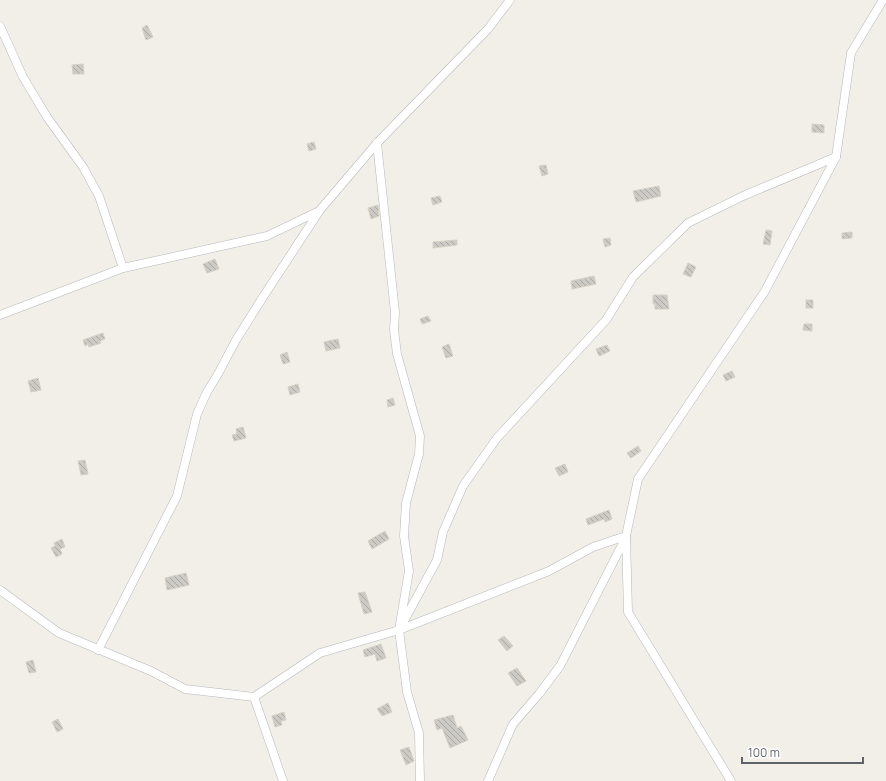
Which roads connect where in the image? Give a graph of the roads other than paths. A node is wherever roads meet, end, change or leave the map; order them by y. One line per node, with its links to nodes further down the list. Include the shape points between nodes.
1 (510, 0): 4 (street, via 488,29)
2 (883, 0): 5 (street, via 851,53)
3 (0, 26): 7 (street, via 23,77 47,117 83,167 99,196)
4 (377, 143): 6 (street); 11 (street, via 397,354 420,436 419,454 406,503 404,536 409,571)
5 (836, 157): 9 (street, via 765,291 638,479); 11 (street, via 743,196 688,223 633,277 606,320 497,438 463,486 444,532 436,560)
6 (320, 210): 7 (street, via 267,236); 12 (street, via 236,340 207,392 197,414 177,496)
7 (123, 268): 8 (street)
8 (0, 315)
9 (626, 536): 11 (street, via 593,547 549,571); 16 (street, via 560,666 513,724); 17 (street, via 628,612)
10 (0, 590): 12 (street, via 59,633)
11 (399, 630): 13 (street, via 320,653); 15 (street, via 407,692 419,733)
12 (98, 650): 13 (street, via 152,671 184,689)
13 (254, 697): 14 (street)
14 (283, 781)
15 (420, 781)
16 (488, 781)
17 (731, 781)

